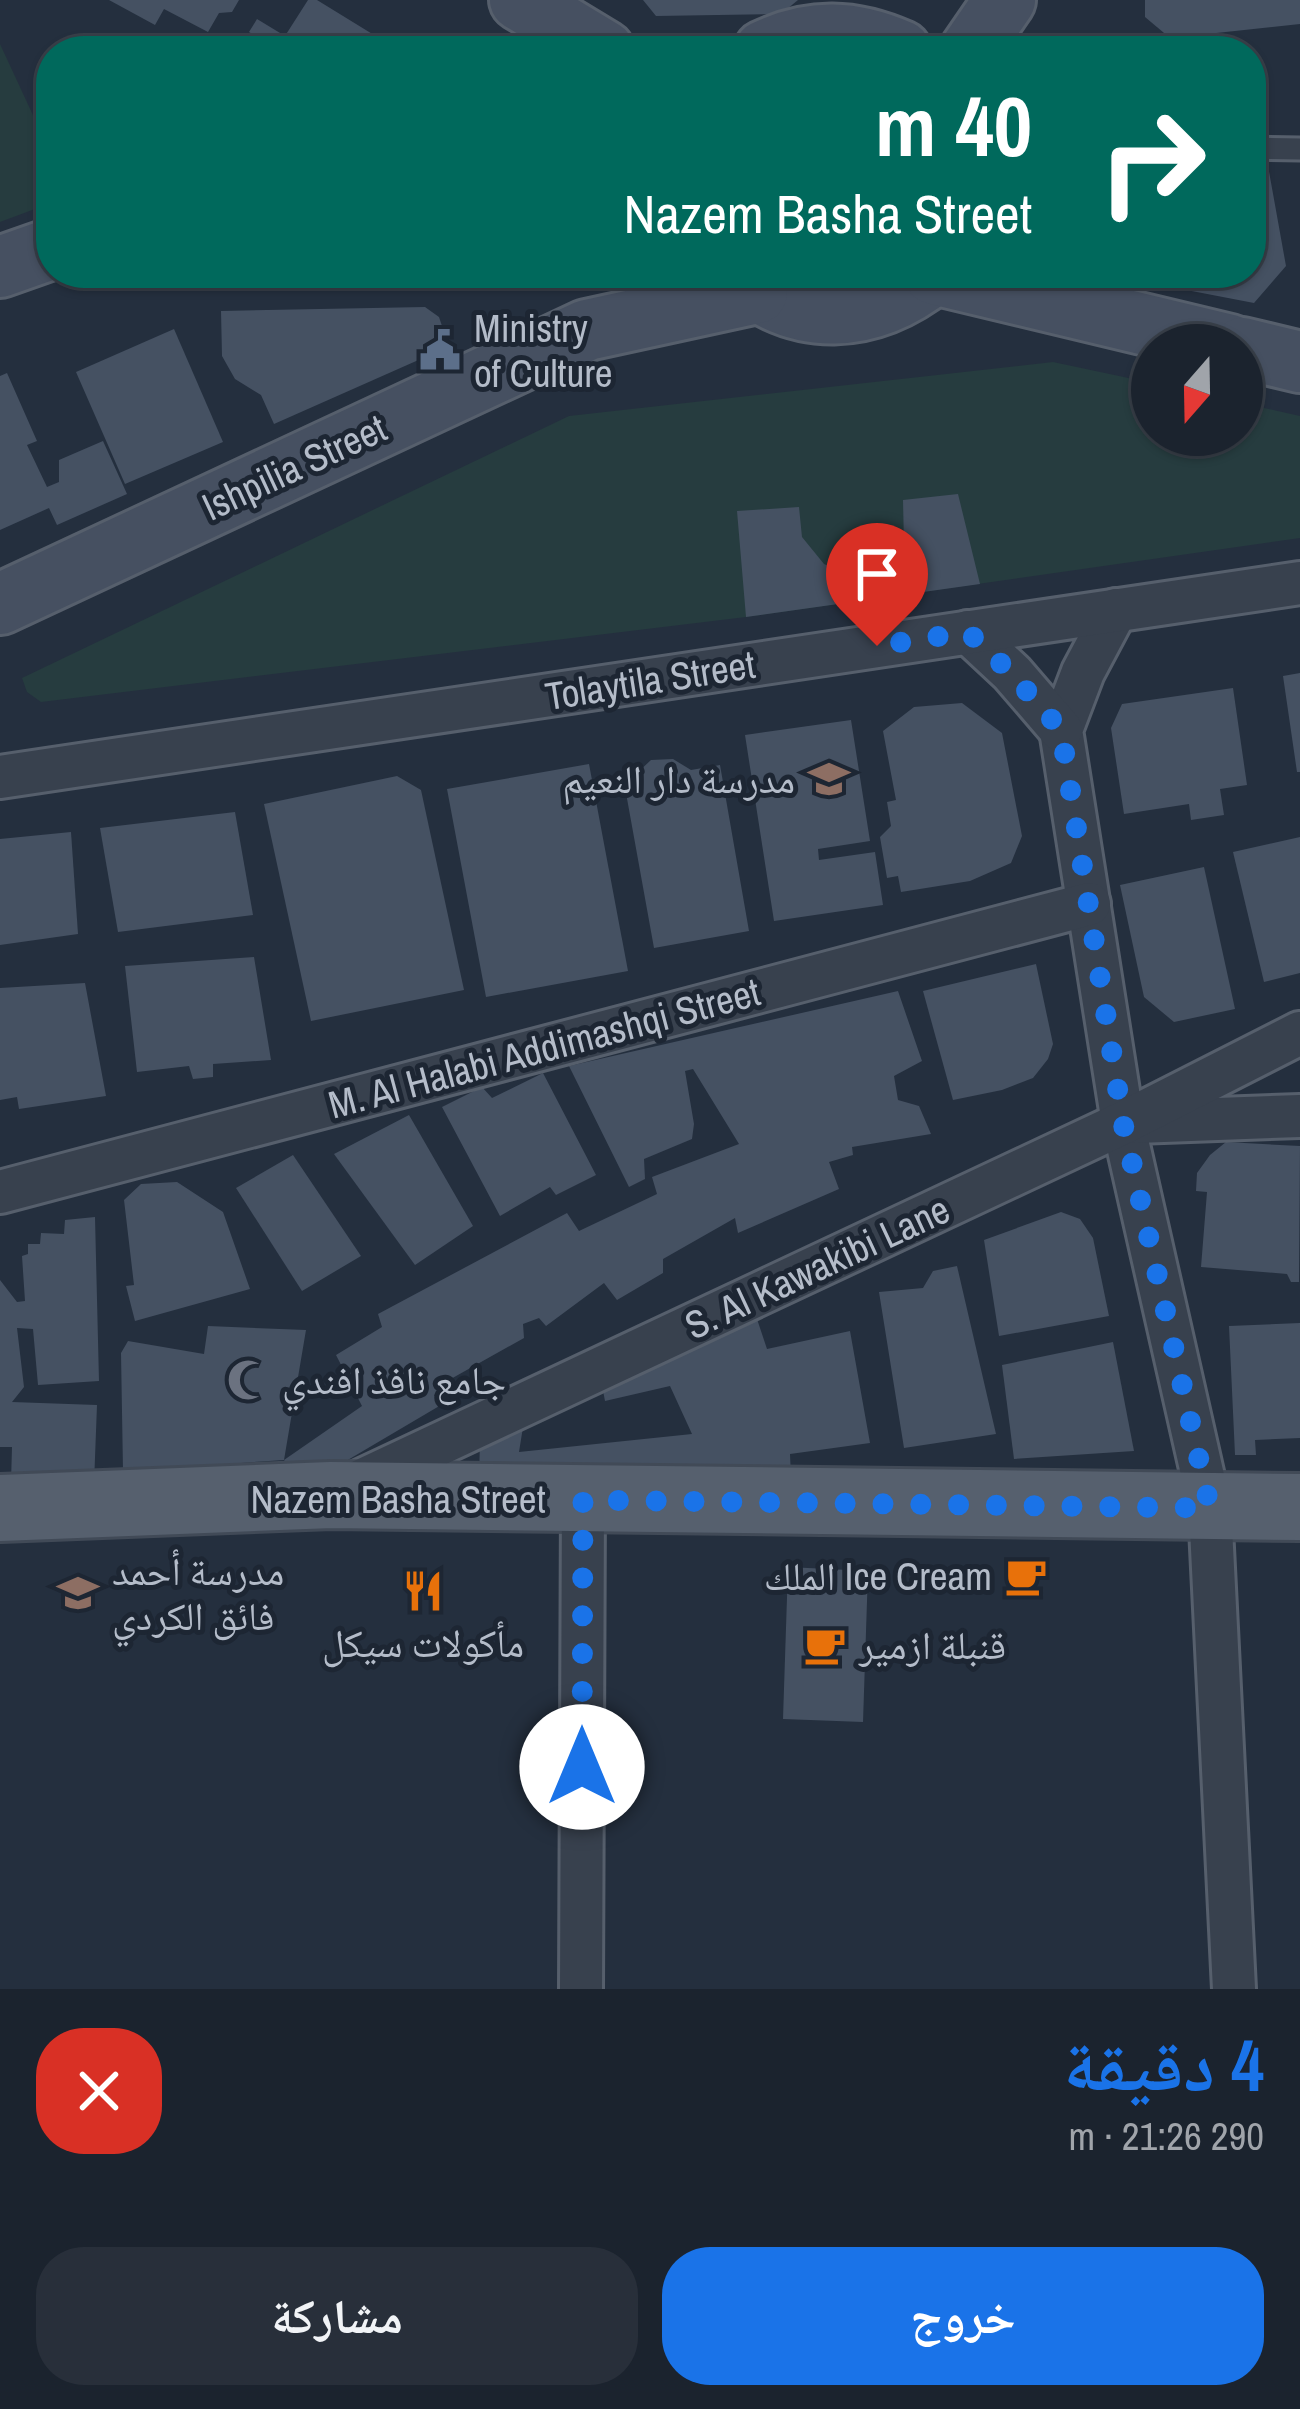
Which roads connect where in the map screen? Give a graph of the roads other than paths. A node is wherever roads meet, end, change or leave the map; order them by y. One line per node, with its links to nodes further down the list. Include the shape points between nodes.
1 (520, 0): 4 (main road)
2 (1006, 0): 7 (main road)
3 (836, 16): 5 (main road); 6 (main road)
4 (579, 36)
5 (795, 36)
6 (868, 36)
7 (981, 36)
8 (1266, 148): 9 (lane)
9 (1300, 148)
10 (36, 254): 11 (main road)
11 (0, 267)
12 (630, 288): 18 (main road)
13 (729, 288): 18 (main road)
14 (755, 288): 15 (main road, via 793,309 832,315 872,309)
15 (915, 288)
16 (993, 288): 17 (main road)
17 (1143, 324)
18 (587, 330): 22 (main road, Ishpilia Street)
19 (1263, 353): 20 (main road)
20 (1300, 362)
21 (1300, 583): 23 (street, Tolaytila Street)
22 (0, 604)
23 (1116, 610): 24 (street, Tolaytila Street); 25 (street)
24 (968, 632): 25 (street); 26 (street, Tolaytila Street)
25 (1061, 730): 27 (street)
26 (0, 777)
27 (1089, 904): 30 (street); 31 (street, M. Al Halabi Addimashqi Street)
28 (1300, 1033): 30 (street, S. Al Kawakibi Lane)
29 (1300, 1116): 30 (street)
30 (1123, 1123): 32 (street, S. Al Kawakibi Lane); 36 (street)
31 (0, 1192)
32 (331, 1495): 33 (main road, Nazem Basha Street); 35 (main road, Nazem Basha Street)
33 (583, 1500): 36 (main road, Nazem Basha Street); 37 (street)
34 (1300, 1507): 36 (main road, Nazem Basha Street)
35 (0, 1508)
36 (1210, 1508): 38 (street)
37 (581, 1989)
38 (1234, 1989)

